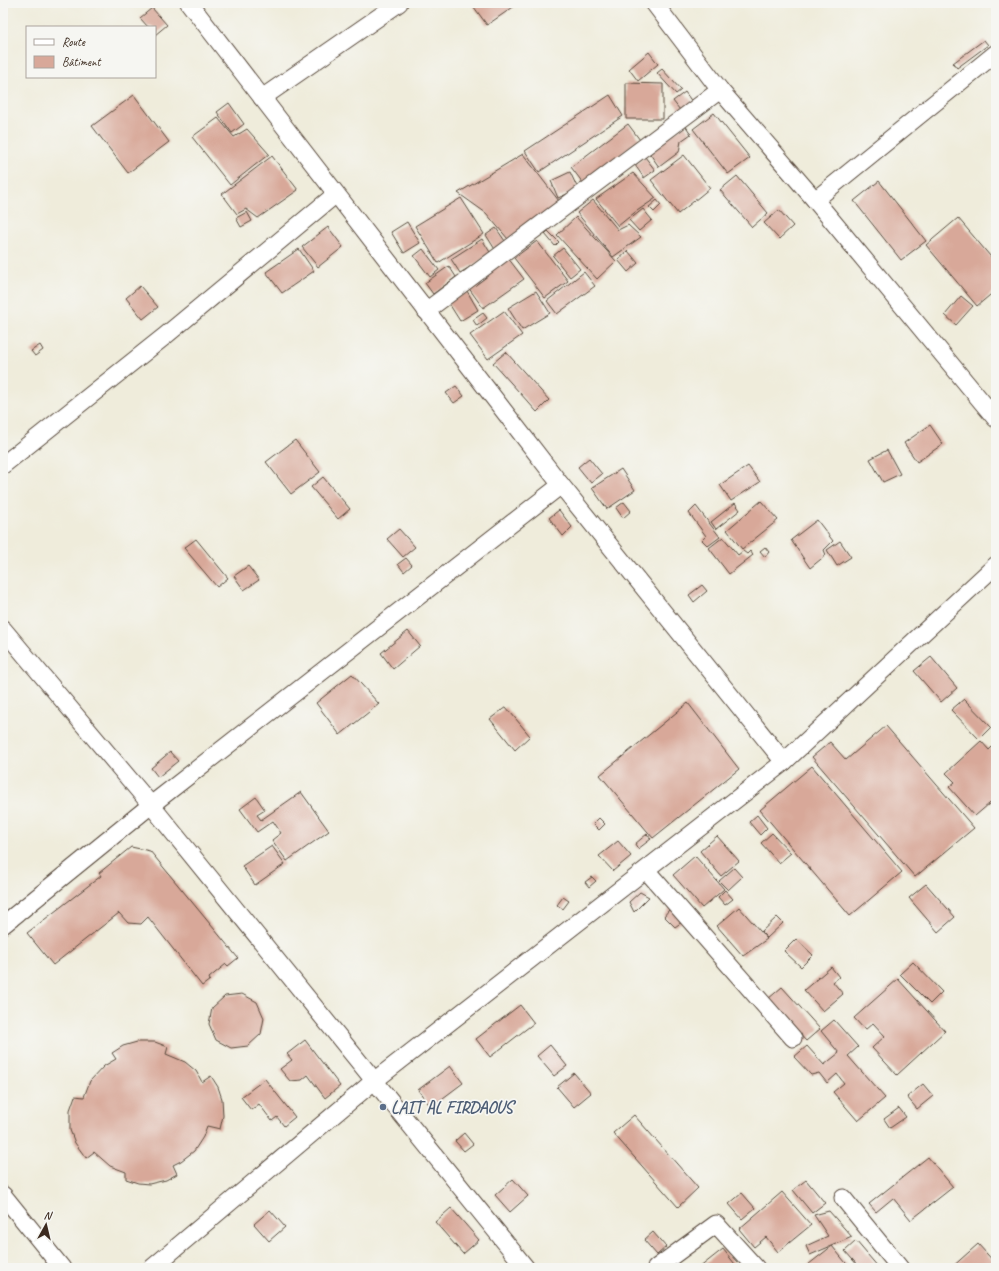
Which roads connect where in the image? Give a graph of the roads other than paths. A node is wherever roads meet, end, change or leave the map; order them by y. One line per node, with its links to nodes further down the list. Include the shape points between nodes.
1 (188, 3): 6 (street)
2 (400, 3): 6 (street)
3 (654, 3): 5 (street)
4 (996, 54): 8 (street)
5 (720, 90): 8 (street); 9 (street)
6 (262, 98): 7 (street)
7 (336, 194): 9 (street); 11 (street, via 165,336)
8 (815, 200): 10 (street)
9 (426, 311): 12 (street)
10 (996, 419)
11 (3, 465)
12 (561, 485): 15 (street); 16 (street)
13 (996, 565): 15 (street)
14 (3, 629): 16 (street)
15 (784, 762): 17 (street)
16 (150, 805): 18 (street); 20 (street)
17 (646, 870): 19 (street); 20 (street)
18 (3, 925)
19 (793, 1038)
20 (374, 1081): 24 (street); 25 (street)
21 (3, 1195): 23 (street)
22 (843, 1198): 28 (street)
23 (62, 1268)
24 (152, 1268)
25 (526, 1268)
26 (656, 1268): 27 (street, via 716,1224)
27 (756, 1268)
28 (900, 1268)

